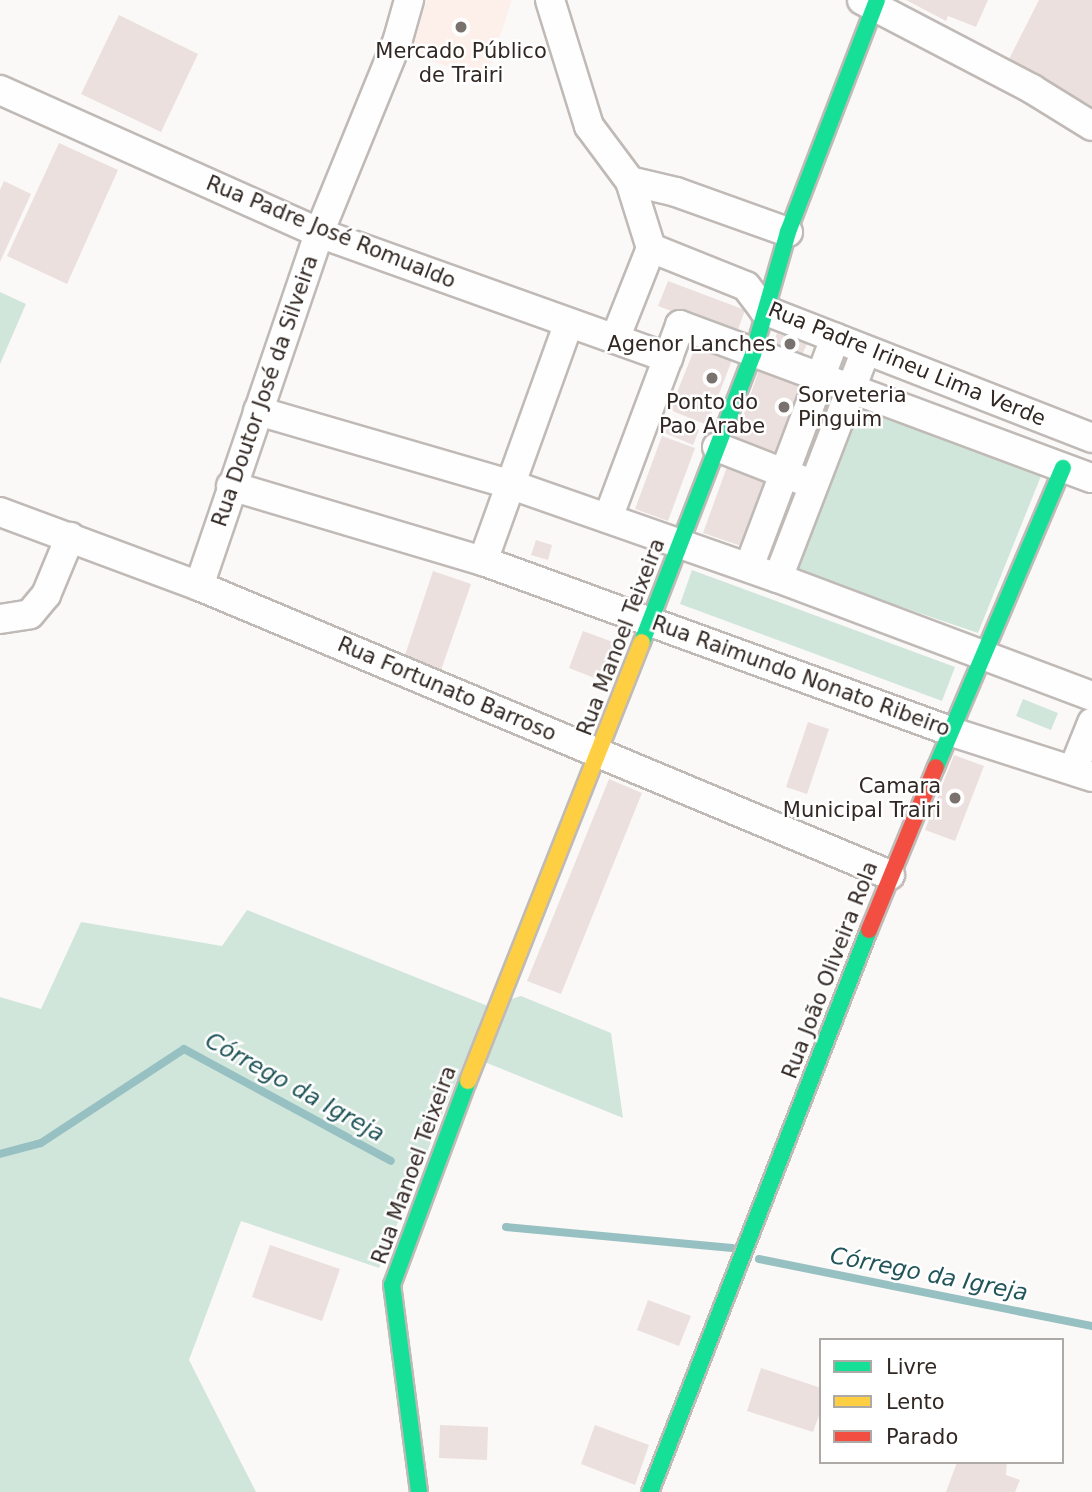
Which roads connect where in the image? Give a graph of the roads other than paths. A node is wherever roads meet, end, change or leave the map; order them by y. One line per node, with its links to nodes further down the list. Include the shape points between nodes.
1 (409, 0): 8 (street, Rua Doutor José da Silveira)
2 (550, 0): 6 (street, via 589,126)
3 (872, 2): 5 (street); 7 (street, Rua Manoel Teixeira)
4 (0, 90): 8 (street, Rua Padre José Romualdo)
5 (1092, 126)
6 (630, 181): 7 (street, via 676,192); 9 (street)
7 (788, 232): 10 (street, Rua Manoel Teixeira)
8 (319, 233): 11 (street, Rua Padre José Romualdo); 19 (street, Rua Doutor José da Silveira)
9 (651, 247): 10 (street, Rua Padre Irineu Lima Verde, via 746,286); 12 (street)
10 (764, 310): 13 (street, Rua Padre Irineu Lima Verde); 15 (street, Rua Manoel Teixeira)
11 (568, 325): 12 (street, Rua Padre José Romualdo); 25 (street)
12 (615, 338): 16 (street, Rua Padre José Romualdo)
13 (835, 338): 14 (street, Rua Padre Irineu Lima Verde); 17 (street)
14 (866, 349): 18 (street); 20 (street, Rua Padre Irineu Lima Verde)
15 (752, 354): 16 (street, Rua Padre Irineu Lima Verde, via 680,325); 17 (street, Rua Padre Irineu Lima Verde); 21 (street, Rua Manoel Teixeira)
16 (668, 358): 29 (street)
17 (820, 380): 18 (street, Rua Padre Irineu Lima Verde); 23 (street)
18 (850, 390): 22 (street, Rua Padre Irineu Lima Verde); 26 (street)
19 (258, 411): 25 (street); 27 (street, Rua Doutor José da Silveira)
20 (1092, 438)
21 (717, 447): 23 (street); 31 (street, Rua Manoel Teixeira)
22 (1063, 468): 24 (street, Rua Padre Irineu Lima Verde); 38 (street, Rua João Oliveira Rola)
23 (786, 474): 26 (street); 33 (street)
24 (1092, 478)
25 (512, 485): 29 (street); 32 (street)
26 (813, 485): 34 (street)
27 (231, 486): 32 (street, Rua Raimundo Nonato Ribeiro); 35 (street, Rua Doutor José da Silveira)
28 (0, 512): 30 (street, Rua Fortunato Barroso)
29 (608, 518): 31 (street)
30 (70, 537): 35 (street, Rua Fortunato Barroso); 36 (street, via 47,595 30,614)
31 (678, 545): 33 (street); 37 (street, Rua Manoel Teixeira)
32 (483, 561): 37 (street, Rua Raimundo Nonato Ribeiro)
33 (749, 567): 34 (street)
34 (778, 578): 38 (street)
35 (199, 586): 42 (street, Rua Fortunato Barroso)
36 (0, 619)
37 (650, 621): 41 (street, Rua Raimundo Nonato Ribeiro); 42 (street, Rua Manoel Teixeira)
38 (986, 656): 39 (street); 41 (street, Rua João Oliveira Rola)
39 (1092, 696)
40 (1092, 723): 43 (street)
41 (949, 731): 43 (street, Rua Raimundo Nonato Ribeiro); 44 (street, Rua João Oliveira Rola)
42 (600, 752): 44 (street, Rua Fortunato Barroso); 45 (street, Rua Manoel Teixeira, via 429,1177 393,1285)
43 (1082, 773)
44 (890, 875): 46 (street, Rua João Oliveira Rola)
45 (419, 1492)
46 (650, 1492)

